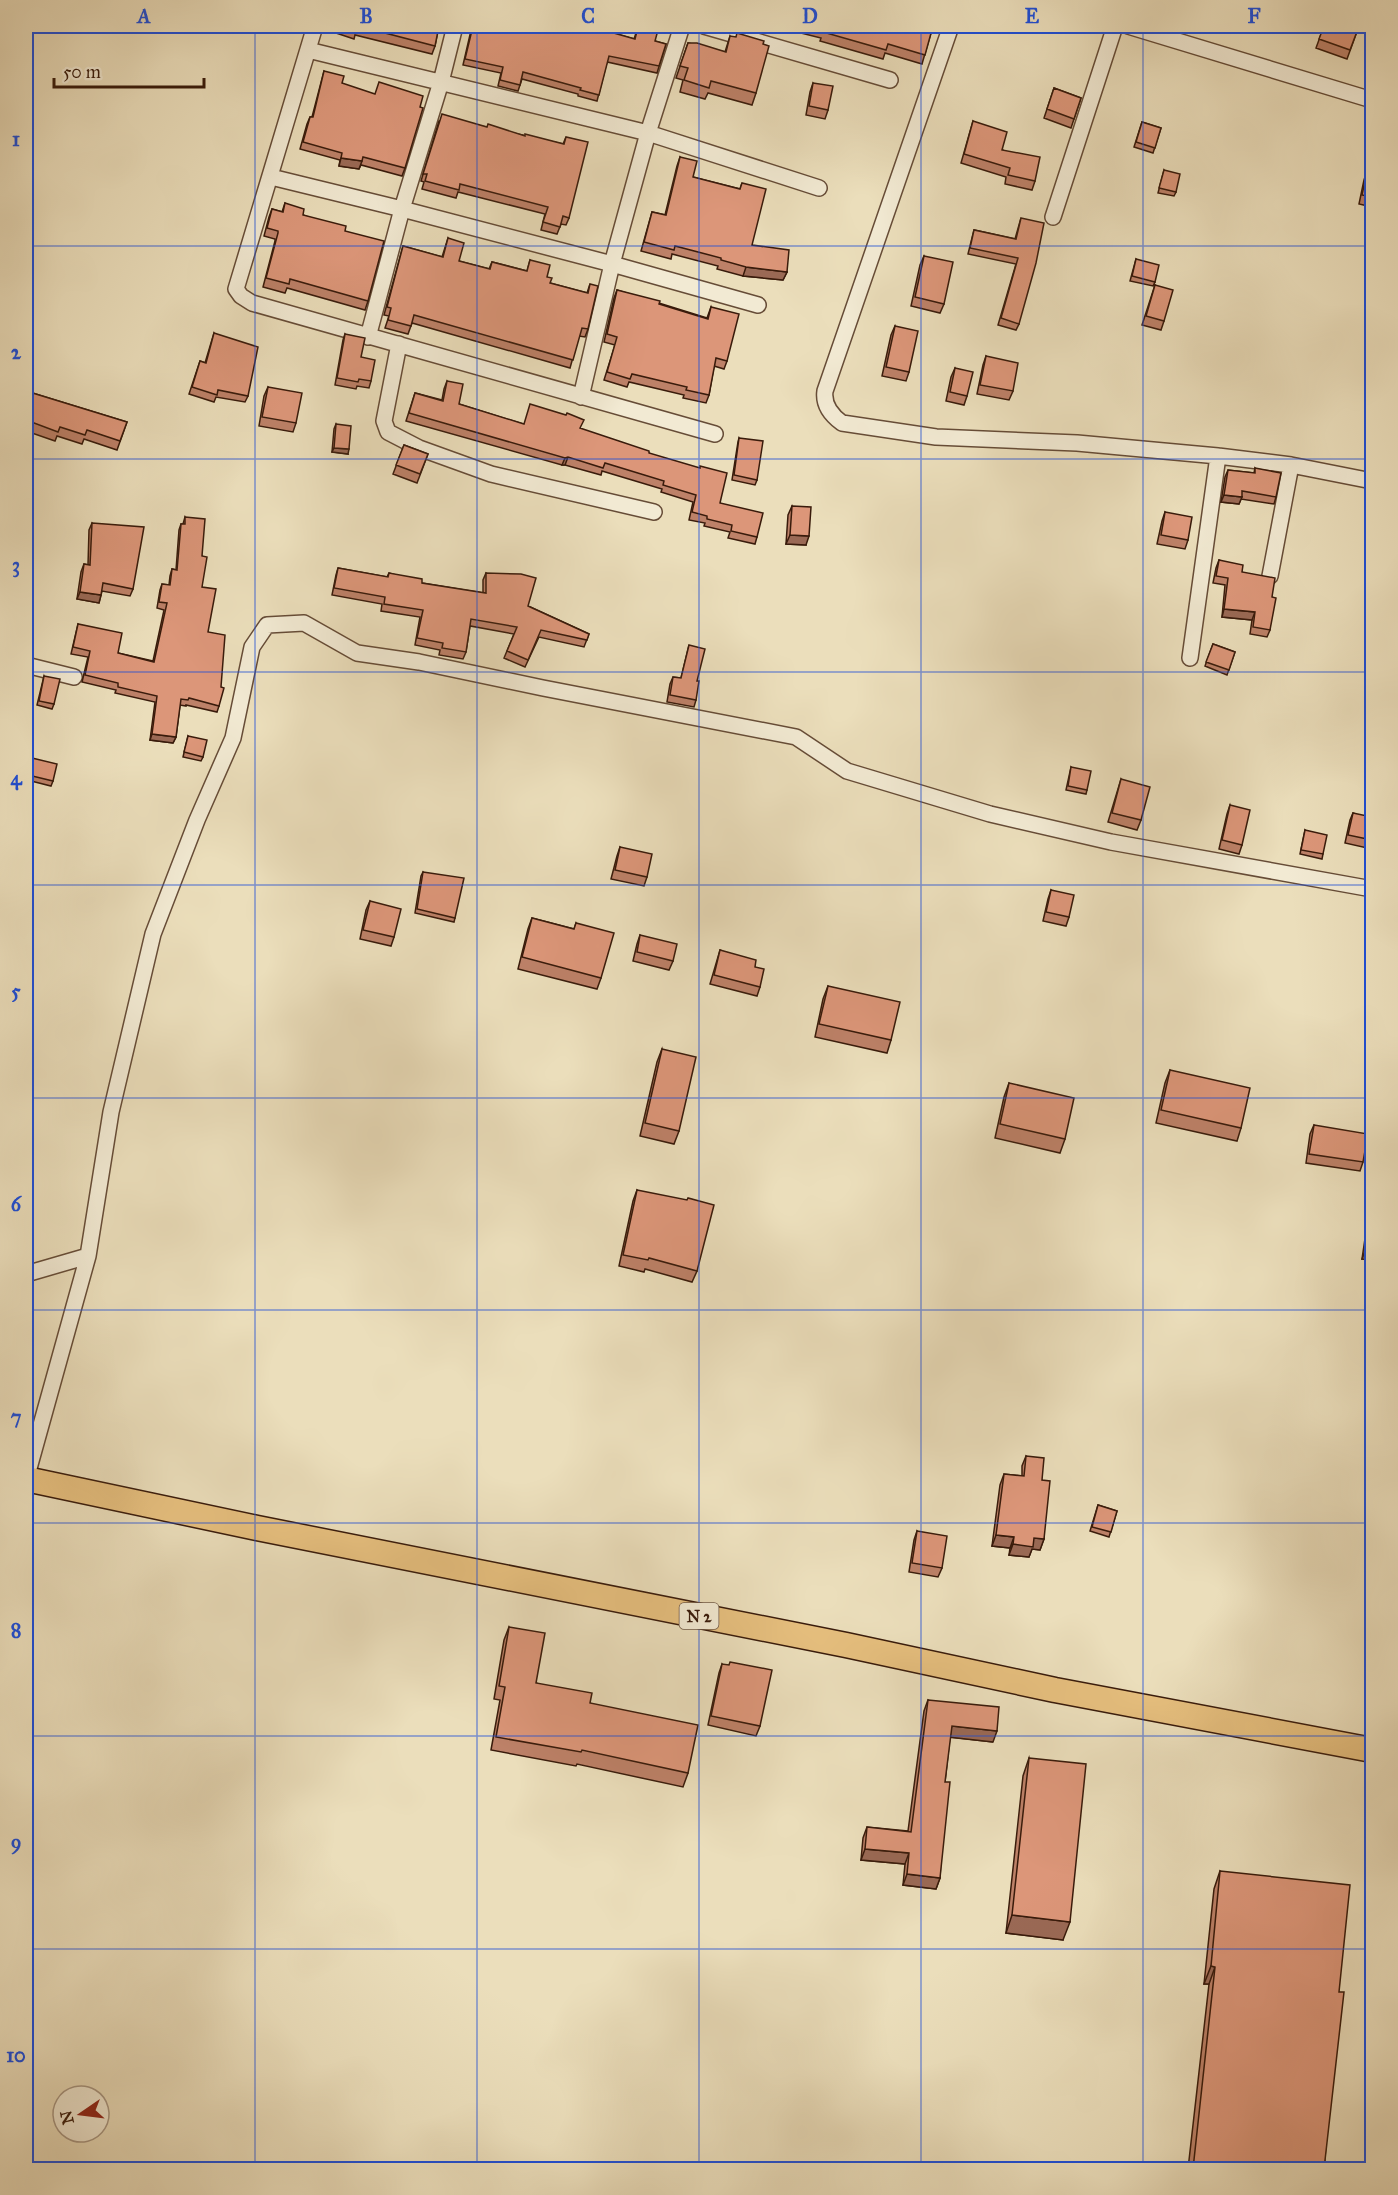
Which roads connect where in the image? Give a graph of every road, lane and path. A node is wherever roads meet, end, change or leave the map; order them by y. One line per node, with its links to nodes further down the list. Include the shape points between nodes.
1 (315, 26): 8 (street)
2 (455, 26): 10 (street)
3 (682, 26): 12 (street)
4 (704, 26): 9 (street)
5 (951, 26): 23 (street, via 825,391 828,410 842,423 926,436 1077,442)
6 (1115, 26): 16 (street)
7 (1128, 26): 11 (street)
8 (308, 50): 10 (street); 13 (street)
9 (890, 80)
10 (441, 82): 12 (street); 15 (street)
11 (1372, 100)
12 (648, 133): 14 (street); 17 (street)
13 (271, 177): 15 (street); 19 (street, via 236,289 252,303)
14 (819, 188)
15 (402, 209): 17 (street); 19 (street)
16 (1053, 217)
17 (612, 264): 18 (street); 21 (street)
18 (758, 305)
19 (368, 337): 20 (street)
20 (399, 344): 21 (street); 26 (street, via 384,421 388,432 418,448 491,474)
21 (581, 397): 22 (street)
22 (715, 434)
23 (1218, 456): 24 (street); 28 (street)
24 (1291, 465): 25 (street); 27 (street)
25 (1372, 481)
26 (654, 512)
27 (1270, 576)
28 (1190, 658)
29 (26, 665): 30 (street)
30 (74, 677)
31 (1372, 889): 32 (street, via 1112,842 990,814 847,771 796,737 357,653 304,623 267,625 252,647 233,738 196,820 153,934 111,1112)
32 (88, 1256): 33 (street); 34 (street)
33 (26, 1274)
34 (26, 1479): 35 (main road, N 2, via 1055,1690)
35 (1372, 1750)

